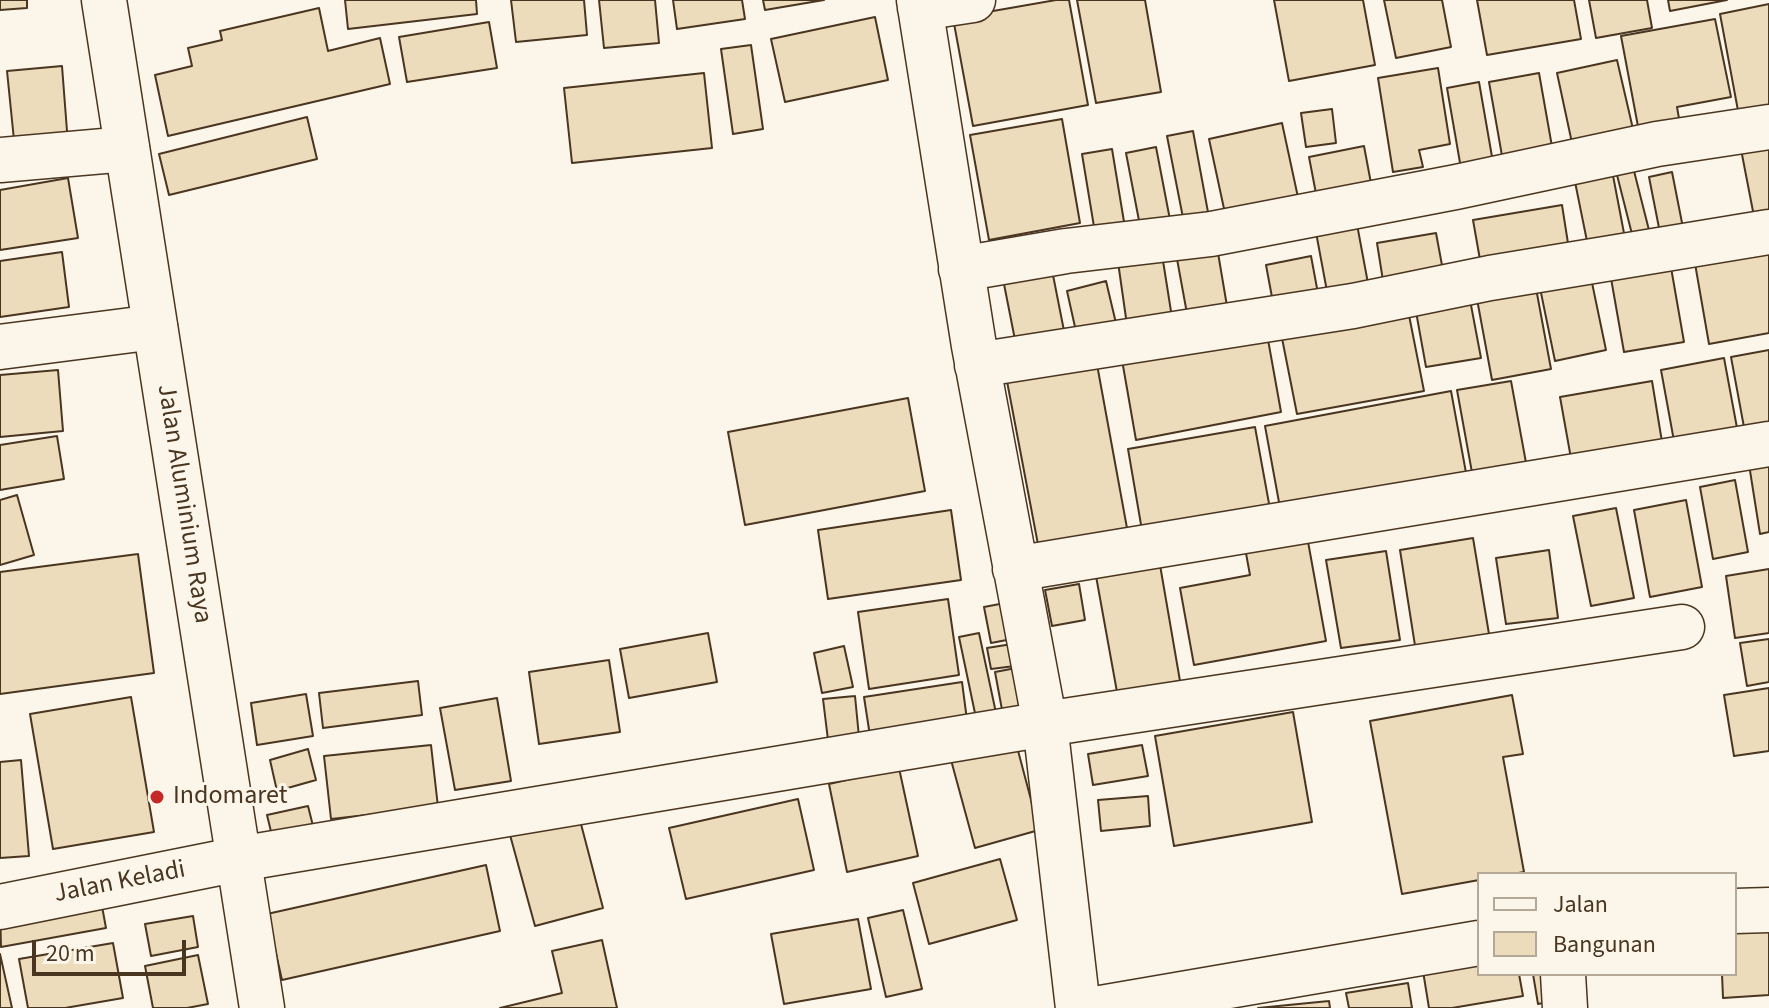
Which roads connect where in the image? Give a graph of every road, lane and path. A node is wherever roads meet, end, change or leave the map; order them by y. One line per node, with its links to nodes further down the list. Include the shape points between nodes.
1 (104, 0): 5 (street, Jalan Aluminium Raya)
2 (973, 0): 3 (street)
3 (919, 4): 8 (street)
4 (1769, 127): 8 (street, via 1657,144 1211,234)
5 (127, 149): 6 (street); 9 (street, Jalan Aluminium Raya)
6 (0, 160)
7 (1769, 232): 11 (street, via 1353,306)
8 (961, 269): 11 (street)
9 (155, 327): 10 (street); 16 (street, Jalan Aluminium Raya)
10 (0, 347)
11 (977, 365): 13 (street)
12 (1769, 444): 13 (street)
13 (1015, 569): 15 (street)
14 (1682, 627): 15 (street, Jalan Keladi)
15 (1045, 724): 16 (street, Jalan Keladi); 23 (street)
16 (239, 859): 17 (street, Jalan Keladi); 22 (street, Jalan Aluminium Raya)
17 (0, 907)
18 (1769, 910): 19 (street)
19 (1737, 911)
20 (1477, 943): 24 (street)
21 (1563, 976): 25 (street)
22 (262, 1008)
23 (1078, 1008)
24 (1101, 1008)
25 (1565, 1008)

